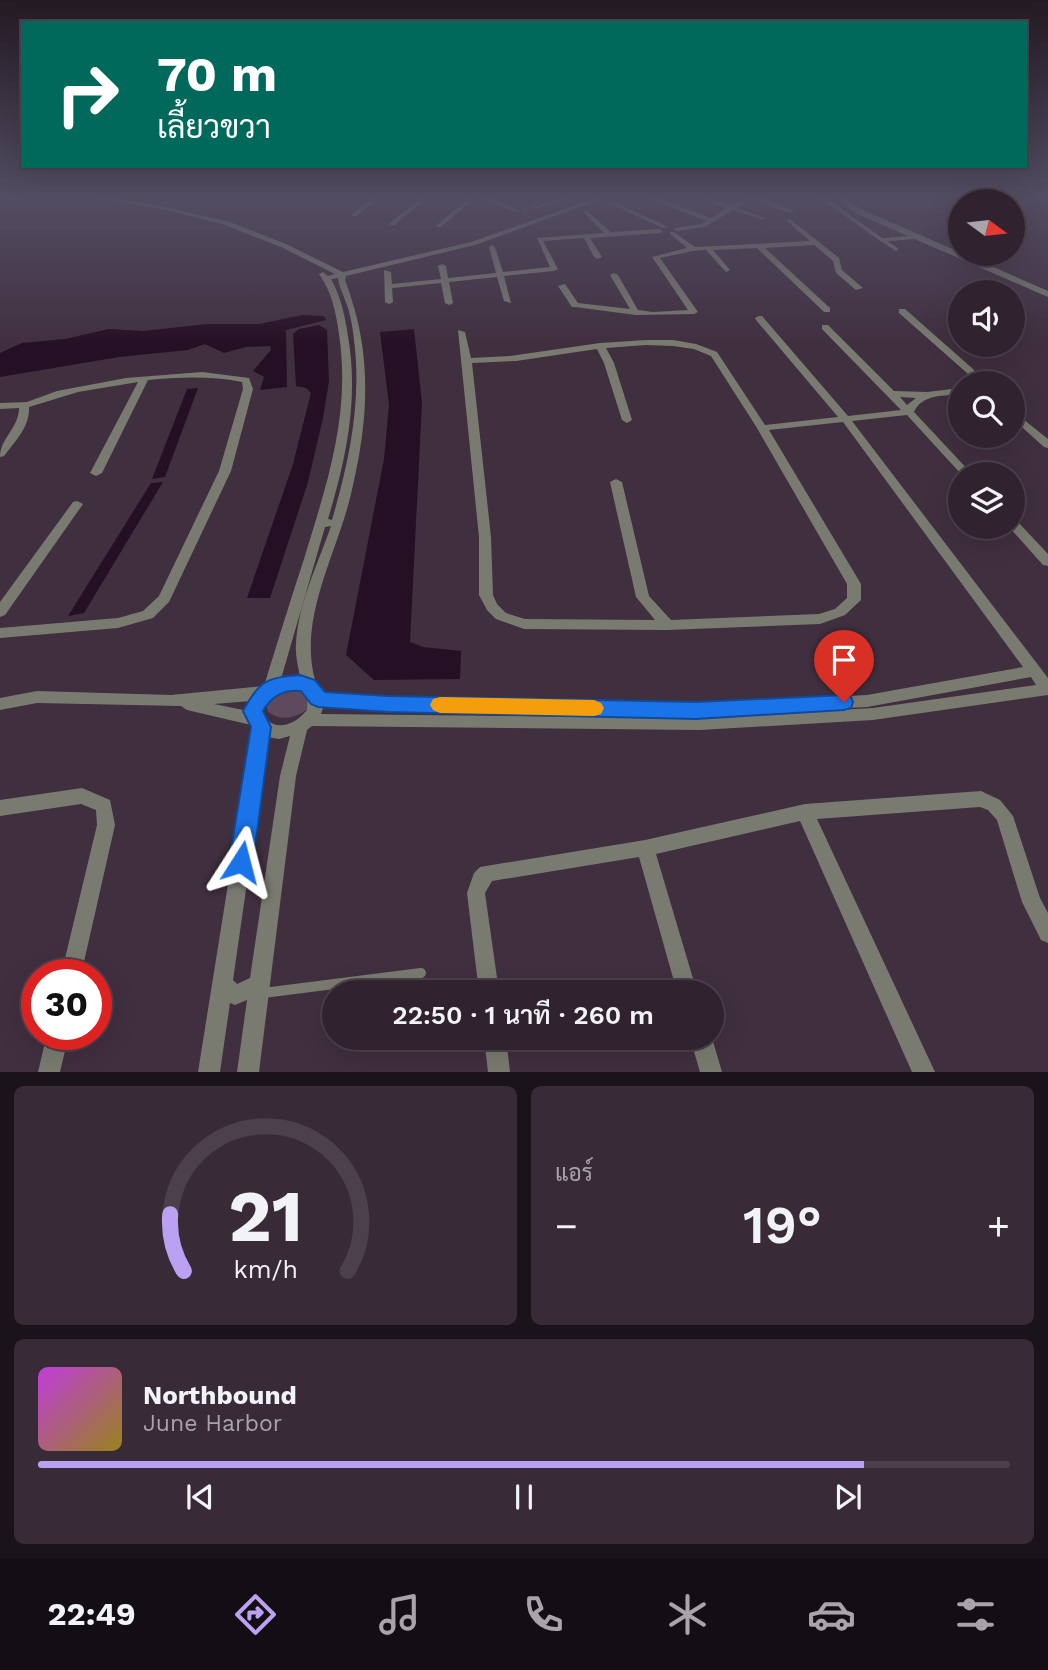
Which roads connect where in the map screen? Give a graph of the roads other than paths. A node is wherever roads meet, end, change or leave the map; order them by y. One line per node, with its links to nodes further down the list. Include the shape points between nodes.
1 (285, 245): 18 (street)
2 (469, 245): 20 (street)
3 (542, 245): 19 (street, via 554,269)
4 (591, 245): 14 (street)
5 (689, 245): 12 (street)
6 (758, 245): 11 (street); 30 (street)
7 (819, 245): 25 (street)
8 (890, 245): 13 (lane)
9 (936, 245): 26 (street)
10 (492, 247): 19 (street)
11 (708, 248): 12 (street); 16 (street)
12 (693, 249): 34 (street, via 656,257 694,312)
13 (896, 249)
14 (598, 257)
15 (442, 266): 22 (street)
16 (726, 270)
17 (387, 272): 23 (street)
18 (326, 273): 20 (street); 33 (street)
19 (499, 274): 22 (street); 27 (street)
20 (342, 275): 31 (street)
21 (614, 275): 34 (street)
22 (444, 280): 23 (street); 29 (street)
23 (390, 286): 28 (street)
24 (562, 286): 34 (street, via 575,305)
25 (859, 288)
26 (1048, 293)
27 (508, 301)
28 (389, 302)
29 (449, 303)
30 (827, 310)
31 (353, 311): 33 (street); 59 (street, via 362,376 359,419)
32 (902, 311): 40 (street)
33 (340, 312): 58 (street, via 348,360 347,419 341,460)
34 (636, 313)
35 (760, 318): 49 (street)
36 (825, 327): 43 (street)
37 (461, 332): 39 (street)
38 (600, 346): 39 (street); 48 (street); 51 (street, via 662,343 703,347 714,354)
39 (467, 361): 63 (street, via 485,537 486,595 492,607 501,617 524,624)
40 (970, 371)
41 (145, 379): 46 (street, via 57,394); 55 (street); 64 (street, via 230,376 246,380 248,389 225,471 164,599 148,615 118,623)
42 (948, 393): 44 (street)
43 (894, 394): 44 (street); 47 (street)
44 (927, 395): 47 (street, via 913,403)
45 (0, 406): 46 (street)
46 (24, 406): 53 (street, via 22,423)
47 (909, 412): 49 (street); 54 (street)
48 (627, 420)
49 (846, 420): 51 (street); 65 (street)
50 (1025, 424): 52 (street)
51 (762, 428): 63 (street, via 854,584 854,600 820,619)
52 (1048, 444)
53 (0, 454)
54 (956, 462)
55 (96, 472)
56 (616, 482): 63 (street, via 643,597)
57 (77, 504): 62 (street)
58 (320, 525): 59 (street); 68 (street)
59 (337, 525): 66 (street, via 303,643)
60 (1025, 537): 61 (street)
61 (1048, 562)
62 (0, 612)
63 (667, 625)
64 (0, 633)
65 (1033, 671): 67 (street); 69 (street, via 867,701 696,710)
66 (308, 685): 68 (street, via 290,682); 69 (street)
67 (1048, 689): 73 (street, via 873,714 699,724)
68 (266, 691): 70 (street); 72 (street, via 253,711)
69 (318, 699): 73 (street, via 316,710)
70 (171, 701): 71 (street, via 37,697); 72 (street)
71 (0, 704)
72 (258, 723): 73 (street, via 279,732); 82 (street)
73 (304, 723): 83 (street, via 288,776)
74 (0, 808): 78 (street, via 82,796 104,805 106,825)
75 (805, 812): 76 (street); 77 (street, via 981,799 994,805 1004,816 1032,902); 92 (street)
76 (645, 848): 80 (street, via 487,873 476,892); 81 (street)
77 (1048, 933)
78 (75, 959)
79 (421, 972): 83 (lane)
80 (487, 980)
81 (684, 980)
82 (222, 985): 83 (street, via 235,995); 88 (street)
83 (257, 990): 89 (street)
84 (54, 1050): 87 (street)
85 (496, 1050): 90 (street)
86 (705, 1050): 91 (street)
87 (49, 1072)
88 (209, 1072)
89 (248, 1072)
90 (499, 1072)
91 (711, 1072)
92 (924, 1072)

